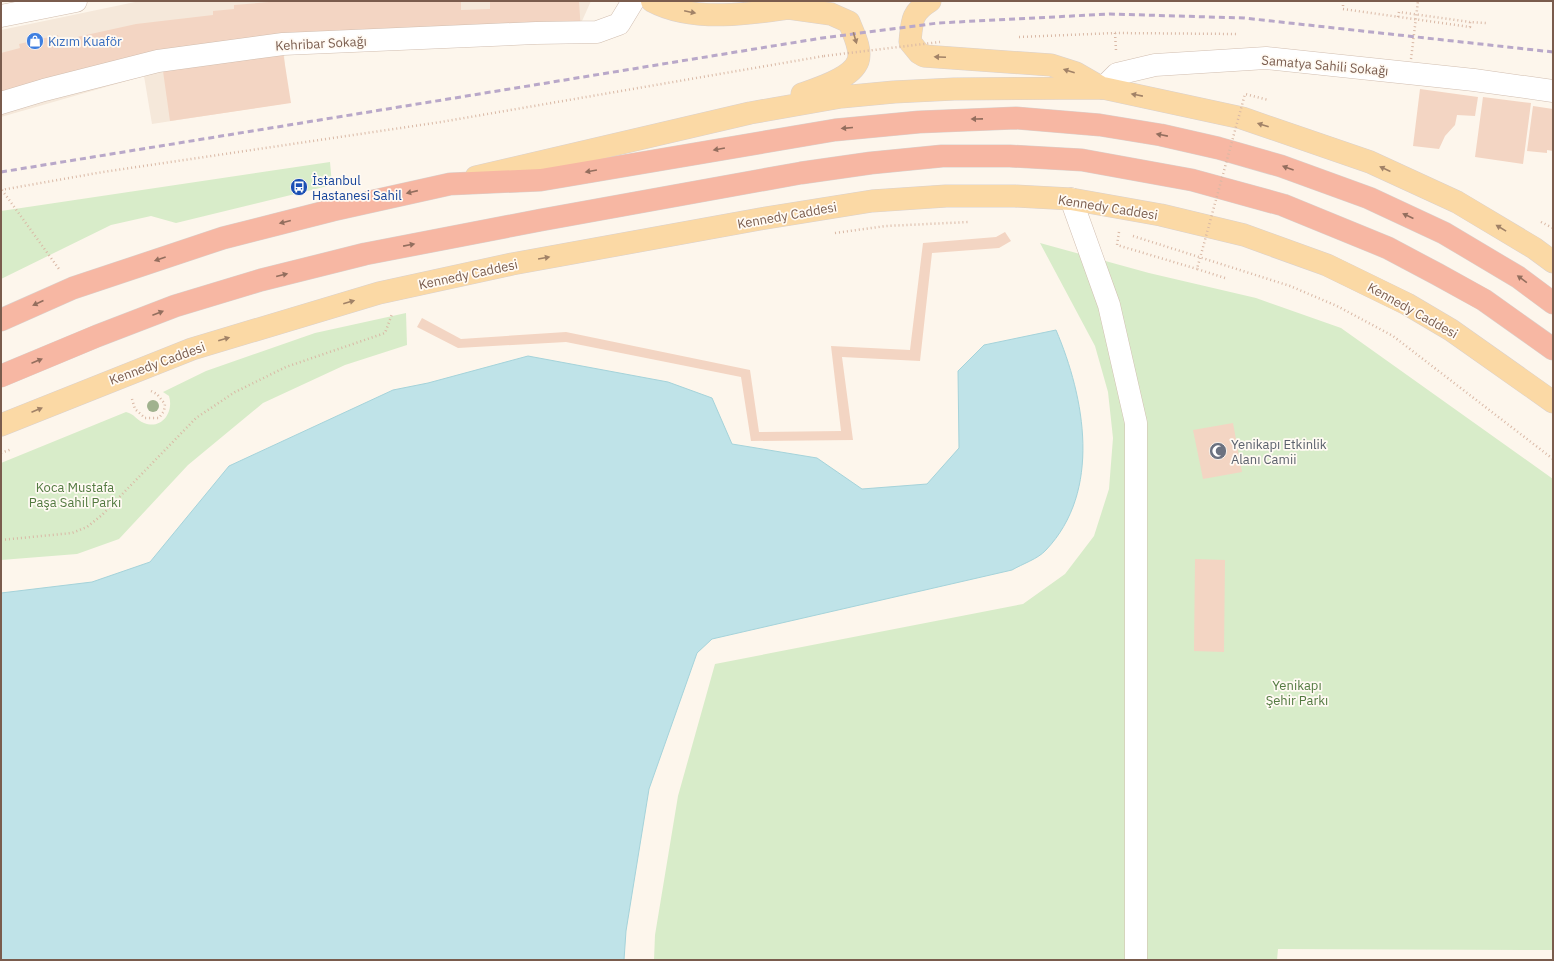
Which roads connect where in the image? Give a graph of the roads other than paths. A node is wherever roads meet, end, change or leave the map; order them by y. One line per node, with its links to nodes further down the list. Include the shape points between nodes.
1 (76, 1): 7 (street)
2 (633, 1): 10 (street, Kehribar Sokağı, via 619,24 597,32 283,44 158,61)
3 (652, 1): 6 (main road, one-way to 6, via 661,6 705,15 730,15)
4 (831, 1): 6 (main road)
5 (930, 1): 8 (main road, one-way to 5, via 1076,73 1051,65 924,56 910,42 912,18)
6 (788, 8): 11 (main road, one-way to 11, via 831,14 849,22 857,41 858,60 852,70 826,85)
7 (1, 16)
8 (1103, 88): 9 (street, Samatya Sahili Sokağı, via 1117,74 1155,65 1266,58 1474,80); 11 (main road, via 954,88 894,92 841,97); 14 (main road, one-way to 8, via 1457,202 1370,162 1242,118)
9 (1553, 92)
10 (1, 103)
11 (750, 113): 12 (main road)
12 (450, 184): 16 (highway, one-way to 12, via 1518,277 1444,233 1369,198 1281,166 1218,148 1100,125 1016,118 850,128 541,180); 17 (highway, one-way to 17, via 222,238 73,288)
13 (1071, 199): 19 (main road, Kennedy Caddesi, via 1161,214 1244,235 1327,265 1407,304 1451,330); 23 (main road, Kennedy Caddesi, one-way to 13, via 192,348 379,293 512,264 872,201 946,196); 24 (street, via 1109,305 1136,423)
14 (1544, 253): 15 (main road)
15 (1553, 262)
16 (1553, 303)
17 (1, 320)
18 (1553, 350): 20 (highway, one-way to 18, via 175,306 261,280 364,254 801,173 942,156 1082,160 1192,180 1283,204 1388,248 1437,274 1484,300)
19 (1517, 375): 21 (main road, Kennedy Caddesi); 22 (main road)
20 (1, 376)
21 (1553, 402)
22 (1553, 419)
23 (1, 425)
24 (1136, 960)

